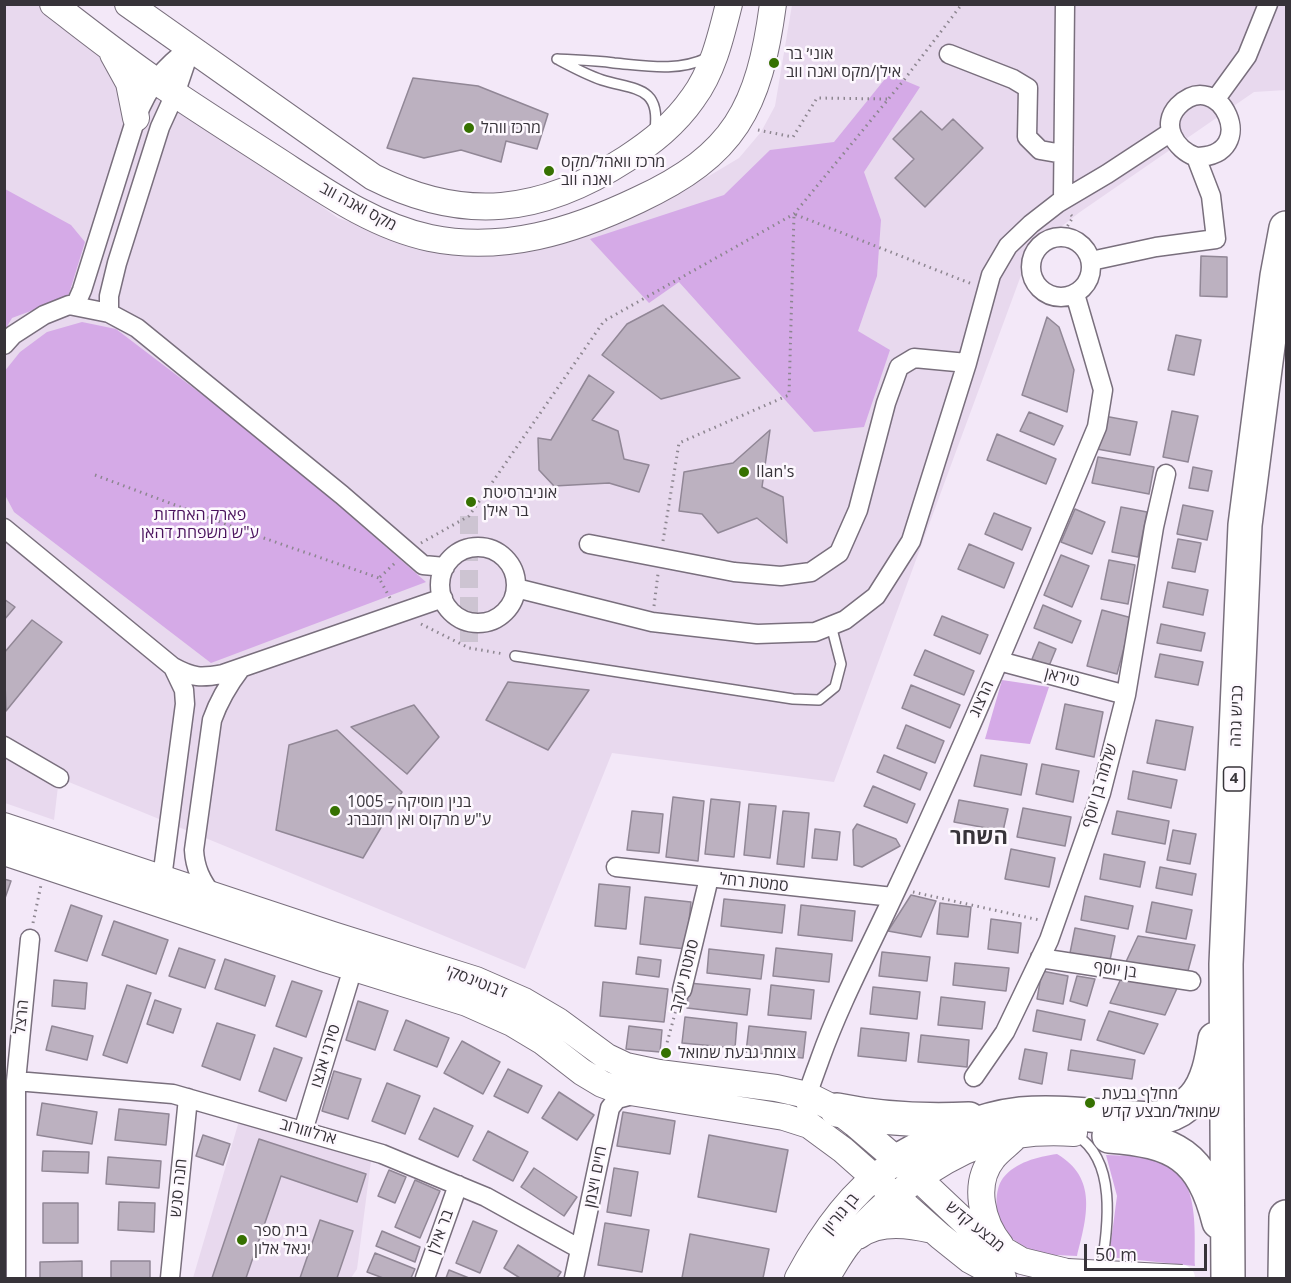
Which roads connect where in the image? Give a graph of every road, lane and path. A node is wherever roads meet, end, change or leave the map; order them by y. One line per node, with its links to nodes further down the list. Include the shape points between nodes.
1 (53, 4): 8 (street, מקס ואנה ווב)
2 (129, 4): 9 (street, מקס ואנה ווב)
3 (729, 4): 10 (street, מקס ואנה ווב)
4 (773, 4): 16 (street, מקס ואנה ווב, via 756,86)
5 (962, 4): 13 (path)
6 (1065, 4): 19 (street)
7 (1268, 4): 14 (street, via 1247,56)
8 (103, 42): 12 (street, מקס ואנה ווב); 15 (street, via 126,77)
9 (191, 47): 12 (street); 18 (street, מקס ואנה ווב, via 372,177 442,202 500,207 529,204 602,175)
10 (715, 54): 18 (street, מקס ואנה ווב, via 693,99); 18 (lane, via 696,63 670,67 557,59 582,73 629,85 648,96 656,120)
11 (949, 54): 19 (street, via 1028,88 1027,137 1040,150)
12 (165, 87): 15 (street, via 146,94); 16 (street, מקס ואנה ווב, via 372,218 430,238 464,242 496,243 548,235 612,213 675,182 720,146); 28 (street, via 160,127 112,279)
13 (888, 99): 16 (path, via 817,98 792,137 761,132); 22 (path)
14 (1215, 100): 17 (street, via 1201,96 1182,102 1171,119); 20 (street, via 1231,120 1228,139 1215,153)
15 (136, 118): 27 (street)
16 (739, 122)
17 (1171, 132): 20 (street, via 1178,147); 21 (street)
18 (650, 143)
19 (1064, 154): 21 (street)
20 (1196, 157): 24 (street, via 1211,196 1216,239)
21 (1063, 199): 25 (street, via 1008,246)
22 (794, 214): 25 (path); 33 (path, via 604,321); 36 (path, via 789,395 679,443)
23 (1287, 228): 65 (highway, כביש גהה / 4, via 1276,276 1245,525)
24 (1090, 261): 26 (street, via 1088,280); 26 (street, via 1081,244 1071,238 1051,238 1035,250 1030,269 1038,288 1056,297)
25 (987, 290): 30 (street)
26 (1075, 294): 45 (street, הרצוג, via 1103,390 1097,427)
27 (75, 306): 28 (street); 29 (street, via 44,315)
28 (109, 313): 37 (street, via 137,328 423,565)
29 (4, 345)
30 (967, 363): 36 (street, via 914,358 899,368 858,510 839,553 811,572 781,576 734,572); 42 (street, via 911,541 876,596 845,620)
31 (1166, 474): 48 (street, שלמה בן יוסף)
32 (95, 476): 38 (path)
33 (469, 516)
34 (4, 528): 46 (street)
35 (589, 544): 36 (street)
36 (661, 558): 41 (path)
37 (446, 567): 39 (street, via 465,550 490,549 510,564); 40 (street, via 441,587)
38 (379, 578)
39 (516, 588): 40 (street, via 502,615 483,623 463,620 447,607); 41 (street)
40 (443, 598): 47 (street)
41 (652, 622): 42 (street, via 757,634 815,632)
42 (831, 625): 44 (lane, via 841,663 834,687 819,700)
43 (469, 648): 44 (path)
44 (515, 656)
45 (999, 661): 48 (street, טיראן); 59 (street, הרצוג)
46 (173, 667): 47 (street, via 189,676 206,678); 52 (street, via 184,690 185,704)
47 (241, 668): 60 (street, via 223,694 212,720 194,850 198,873)
48 (1126, 695): 62 (street, שלמה בן יוסף, via 1101,793)
49 (4, 746): 50 (street)
50 (59, 778)
51 (4, 826): 55 (street, ז'בוטינסקי)
52 (169, 830): 55 (street, via 150,858); 57 (street)
53 (4, 852): 54 (street, ז'בוטינסקי)
54 (45, 865): 61 (street, ז'בוטינסקי); 63 (path)
55 (125, 866): 57 (street, ז'בוטינסקי)
56 (616, 867): 58 (street, סמטת רחל)
57 (162, 878): 60 (street, ז'בוטינסקי); 61 (street)
58 (709, 878): 59 (street, סמטת רחל); 68 (street, סמטת יעקב)
59 (895, 893): 62 (path); 73 (street, הרצוג, via 856,971)
60 (212, 895): 69 (street, ז'בוטינסקי, via 476,980 524,1001 607,1057 626,1066)
61 (172, 907): 72 (street, ז'בוטינסקי, via 467,1003 512,1023 602,1084)
62 (1055, 923): 64 (street, שלמה בן יוסף)
63 (30, 939): 71 (street, הרצל)
64 (1040, 958): 67 (street, בן יוסף); 70 (street, שלמה בן יוסף, via 1005,1032)
65 (1226, 964): 76 (highway, via 1212,1058 1195,1097 1183,1108 1146,1119 1022,1114); 90 (highway, כביש גהה / 4)
66 (349, 981): 77 (street, סירני אנצו)
67 (1191, 981)
68 (682, 990): 69 (path, סמטת יעקב)
69 (659, 1073): 73 (street, ז'בוטינסקי)
70 (974, 1077)
71 (16, 1081): 74 (street, ארלוזורוב); 80 (street, הרצל)
72 (637, 1094): 75 (street, ז'בוטינסקי, via 784,1117); 88 (street, חיים ויצמן, via 617,1100 610,1108)
73 (807, 1095): 75 (street, ז'בוטינסקי)
74 (188, 1098): 77 (street, ארלוזורוב); 93 (street, חנה סנש)
75 (823, 1117): 76 (highway); 79 (street, ז'בוטינסקי); 81 (street, ז'בוטינסקי)
76 (1013, 1126): 78 (street); 81 (highway, via 990,1120 957,1131); 89 (street, via 986,1172 982,1189 987,1224)
77 (303, 1131): 82 (street, ארלוזורוב, via 382,1154)
78 (1074, 1133): 90 (highway, via 1149,1140 1186,1156 1208,1187); 99 (lane, via 1091,1148 1105,1179 1107,1211)
79 (843, 1150): 81 (street, ז'בוטינסקי); 83 (street)
80 (10, 1162): 92 (street, הרצל)
81 (896, 1172): 83 (street, בן גוריון); 84 (street, בן גוריון); 89 (street, מבצע קדש)
82 (458, 1185): 88 (street, ארלוזורוב); 94 (street, בר אילן)
83 (855, 1196): 96 (street, בן גוריון, via 821,1239)
84 (895, 1197): 86 (street, מבצע קדש); 87 (street, בן גוריון)
85 (1287, 1217): 91 (highway)
86 (935, 1230): 87 (street, via 899,1224 885,1226 862,1233); 98 (street, מבצע קדש, via 970,1260)
87 (848, 1244): 97 (street, בן גוריון)
88 (580, 1249): 95 (street, חיים ויצמן)
89 (1007, 1253): 100 (street, מבצע קדש, bridge, via 1022,1261 1066,1272)
90 (1228, 1267)
91 (1285, 1275)
92 (15, 1278)
93 (170, 1278)
94 (425, 1278)
95 (574, 1278)
96 (798, 1278)
97 (826, 1278)
98 (1003, 1278)
99 (1099, 1278)
100 (1182, 1278)

